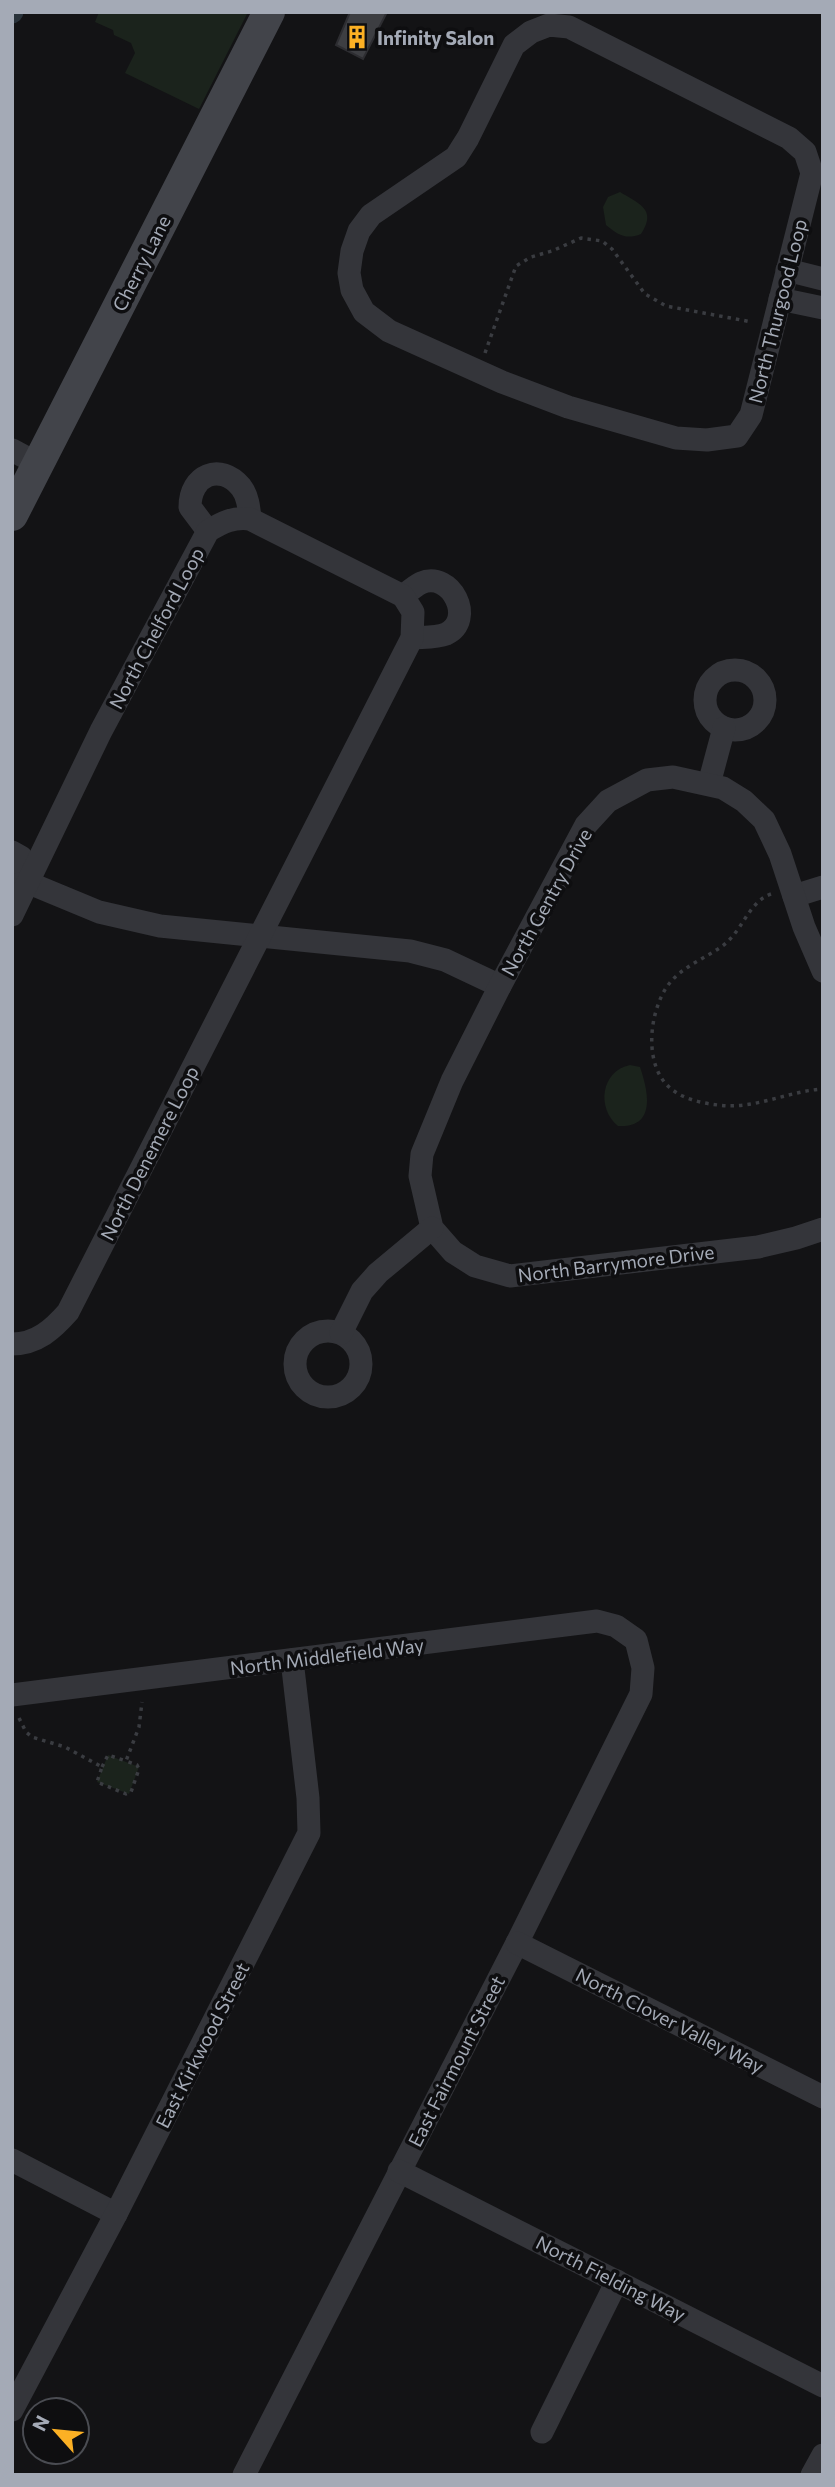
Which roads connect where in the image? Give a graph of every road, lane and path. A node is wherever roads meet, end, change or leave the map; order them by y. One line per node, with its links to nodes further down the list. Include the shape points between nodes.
1 (270, 12): 8 (main road, Cherry Lane)
2 (787, 270): 3 (street); 4 (street, North Thurgood Loop); 4 (street, North Thurgood Loop, via 812,173 805,152 789,138 569,27 549,24 514,45 456,157 371,215 359,231 349,273 364,312 389,331 568,407 676,438 707,440 737,436 751,415)
3 (823, 279)
4 (780, 299): 5 (street)
5 (823, 308)
6 (752, 322): 7 (path, via 666,306 645,294 612,249 602,241 581,238 516,266)
7 (483, 357)
8 (25, 457): 9 (main road, Cherry Lane)
9 (12, 515)
10 (250, 519): 11 (street, North Chelford Loop, via 225,520); 11 (street, via 242,488 225,475 207,475 191,491 190,507); 12 (street)
11 (208, 531): 17 (street, North Chelford Loop)
12 (403, 596): 13 (street, via 413,612); 13 (street, via 422,582 435,581 457,596 454,627 438,636)
13 (412, 638): 22 (street)
14 (724, 728): 15 (street)
15 (709, 783): 19 (street, North Gentry Drive, via 744,801 764,820 780,854); 24 (street, North Gentry Drive, via 673,777 647,780 608,801 586,825)
16 (12, 852): 17 (street, via 21,857)
17 (21, 884): 20 (street); 22 (street, North Gentry Drive, via 99,912 160,926)
18 (823, 887): 19 (street)
19 (782, 895): 21 (street, North Gentry Drive); 25 (path, via 763,897 724,946 677,975 666,989 653,1024 654,1061 668,1087 682,1096 721,1106)
20 (12, 915)
21 (813, 924): 23 (street, North Gentry Drive)
22 (260, 934): 24 (street, North Gentry Drive, via 410,950 445,960); 29 (street, North Denemere Loop, via 68,1312 47,1334)
23 (823, 971)
24 (500, 986): 26 (street, North Barrymore Drive, via 452,1081 422,1154 420,1176)
25 (823, 1089)
26 (432, 1228): 27 (street, North Barrymore Drive, via 453,1252 475,1266 510,1276 758,1247); 28 (street, via 362,1291)
27 (823, 1229)
28 (341, 1333)
29 (12, 1344)
30 (636, 1640): 31 (street, North Middlefield Way, via 616,1626 597,1621); 37 (street, East Fairmount Street, via 643,1668 641,1694)
31 (292, 1661): 32 (street, North Middlefield Way); 41 (street, East Kirkwood Street, via 309,1833)
32 (12, 1695)
33 (142, 1702): 35 (path, via 139,1727)
34 (19, 1718): 36 (path, via 32,1737 65,1747)
35 (126, 1761): 36 (path, via 108,1755); 36 (path, via 139,1769 129,1794 97,1782)
36 (102, 1767)
37 (517, 1943): 38 (street, North Clover Valley Way); 40 (street, East Fairmount Street)
38 (823, 2097)
39 (12, 2160): 41 (street)
40 (399, 2171): 42 (street, North Fielding Way); 47 (street, East Fairmount Street)
41 (116, 2214): 44 (street, East Kirkwood Street)
42 (617, 2281): 43 (street, North Fielding Way); 45 (street)
43 (823, 2386)
44 (12, 2410)
45 (542, 2432)
46 (823, 2455): 48 (street)
47 (244, 2475)
48 (813, 2475)

